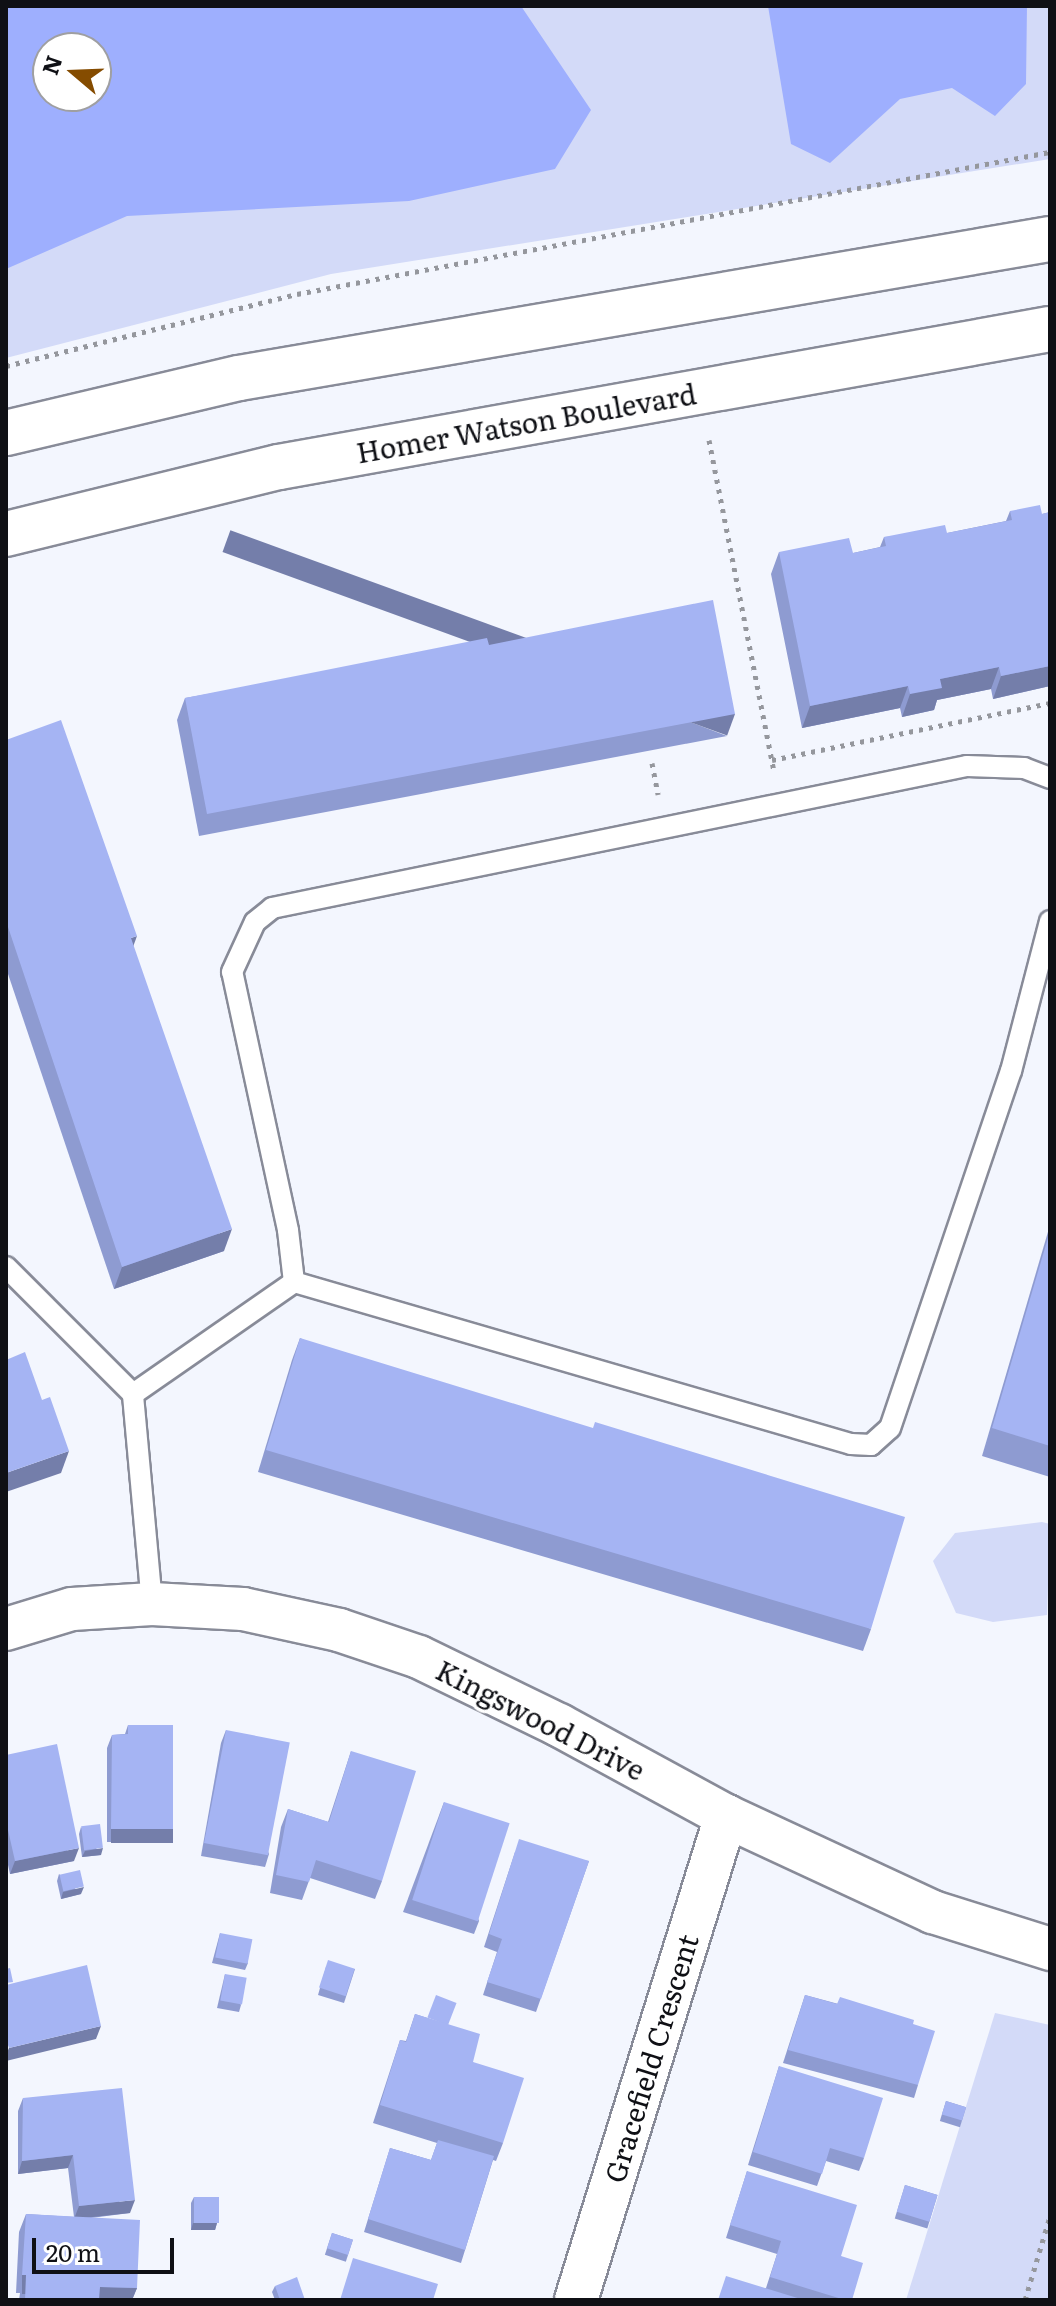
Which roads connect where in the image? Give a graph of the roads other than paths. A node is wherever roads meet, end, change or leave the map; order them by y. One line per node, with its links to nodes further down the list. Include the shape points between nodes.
1 (1050, 239): 3 (main road, via 239,378)
2 (1050, 329): 4 (main road, Homer Watson Boulevard, via 279,467)
3 (6, 433)
4 (6, 534)
5 (1050, 778): 8 (lane, via 1024,768 967,766 272,908 255,922 232,972 288,1230)
6 (1050, 921): 8 (lane, via 1011,1071 890,1428 871,1445 851,1444)
7 (6, 1267): 9 (lane)
8 (294, 1282): 9 (lane)
9 (133, 1394): 10 (lane)
10 (152, 1604): 11 (street, Kingswood Drive, via 72,1609); 12 (street, Kingswood Drive, via 243,1609 339,1630 419,1657 559,1725)
11 (6, 1629)
12 (726, 1816): 13 (street, Kingswood Drive, via 933,1912); 14 (street, Gracefield Crescent)
13 (1050, 1949)
14 (576, 2300)

